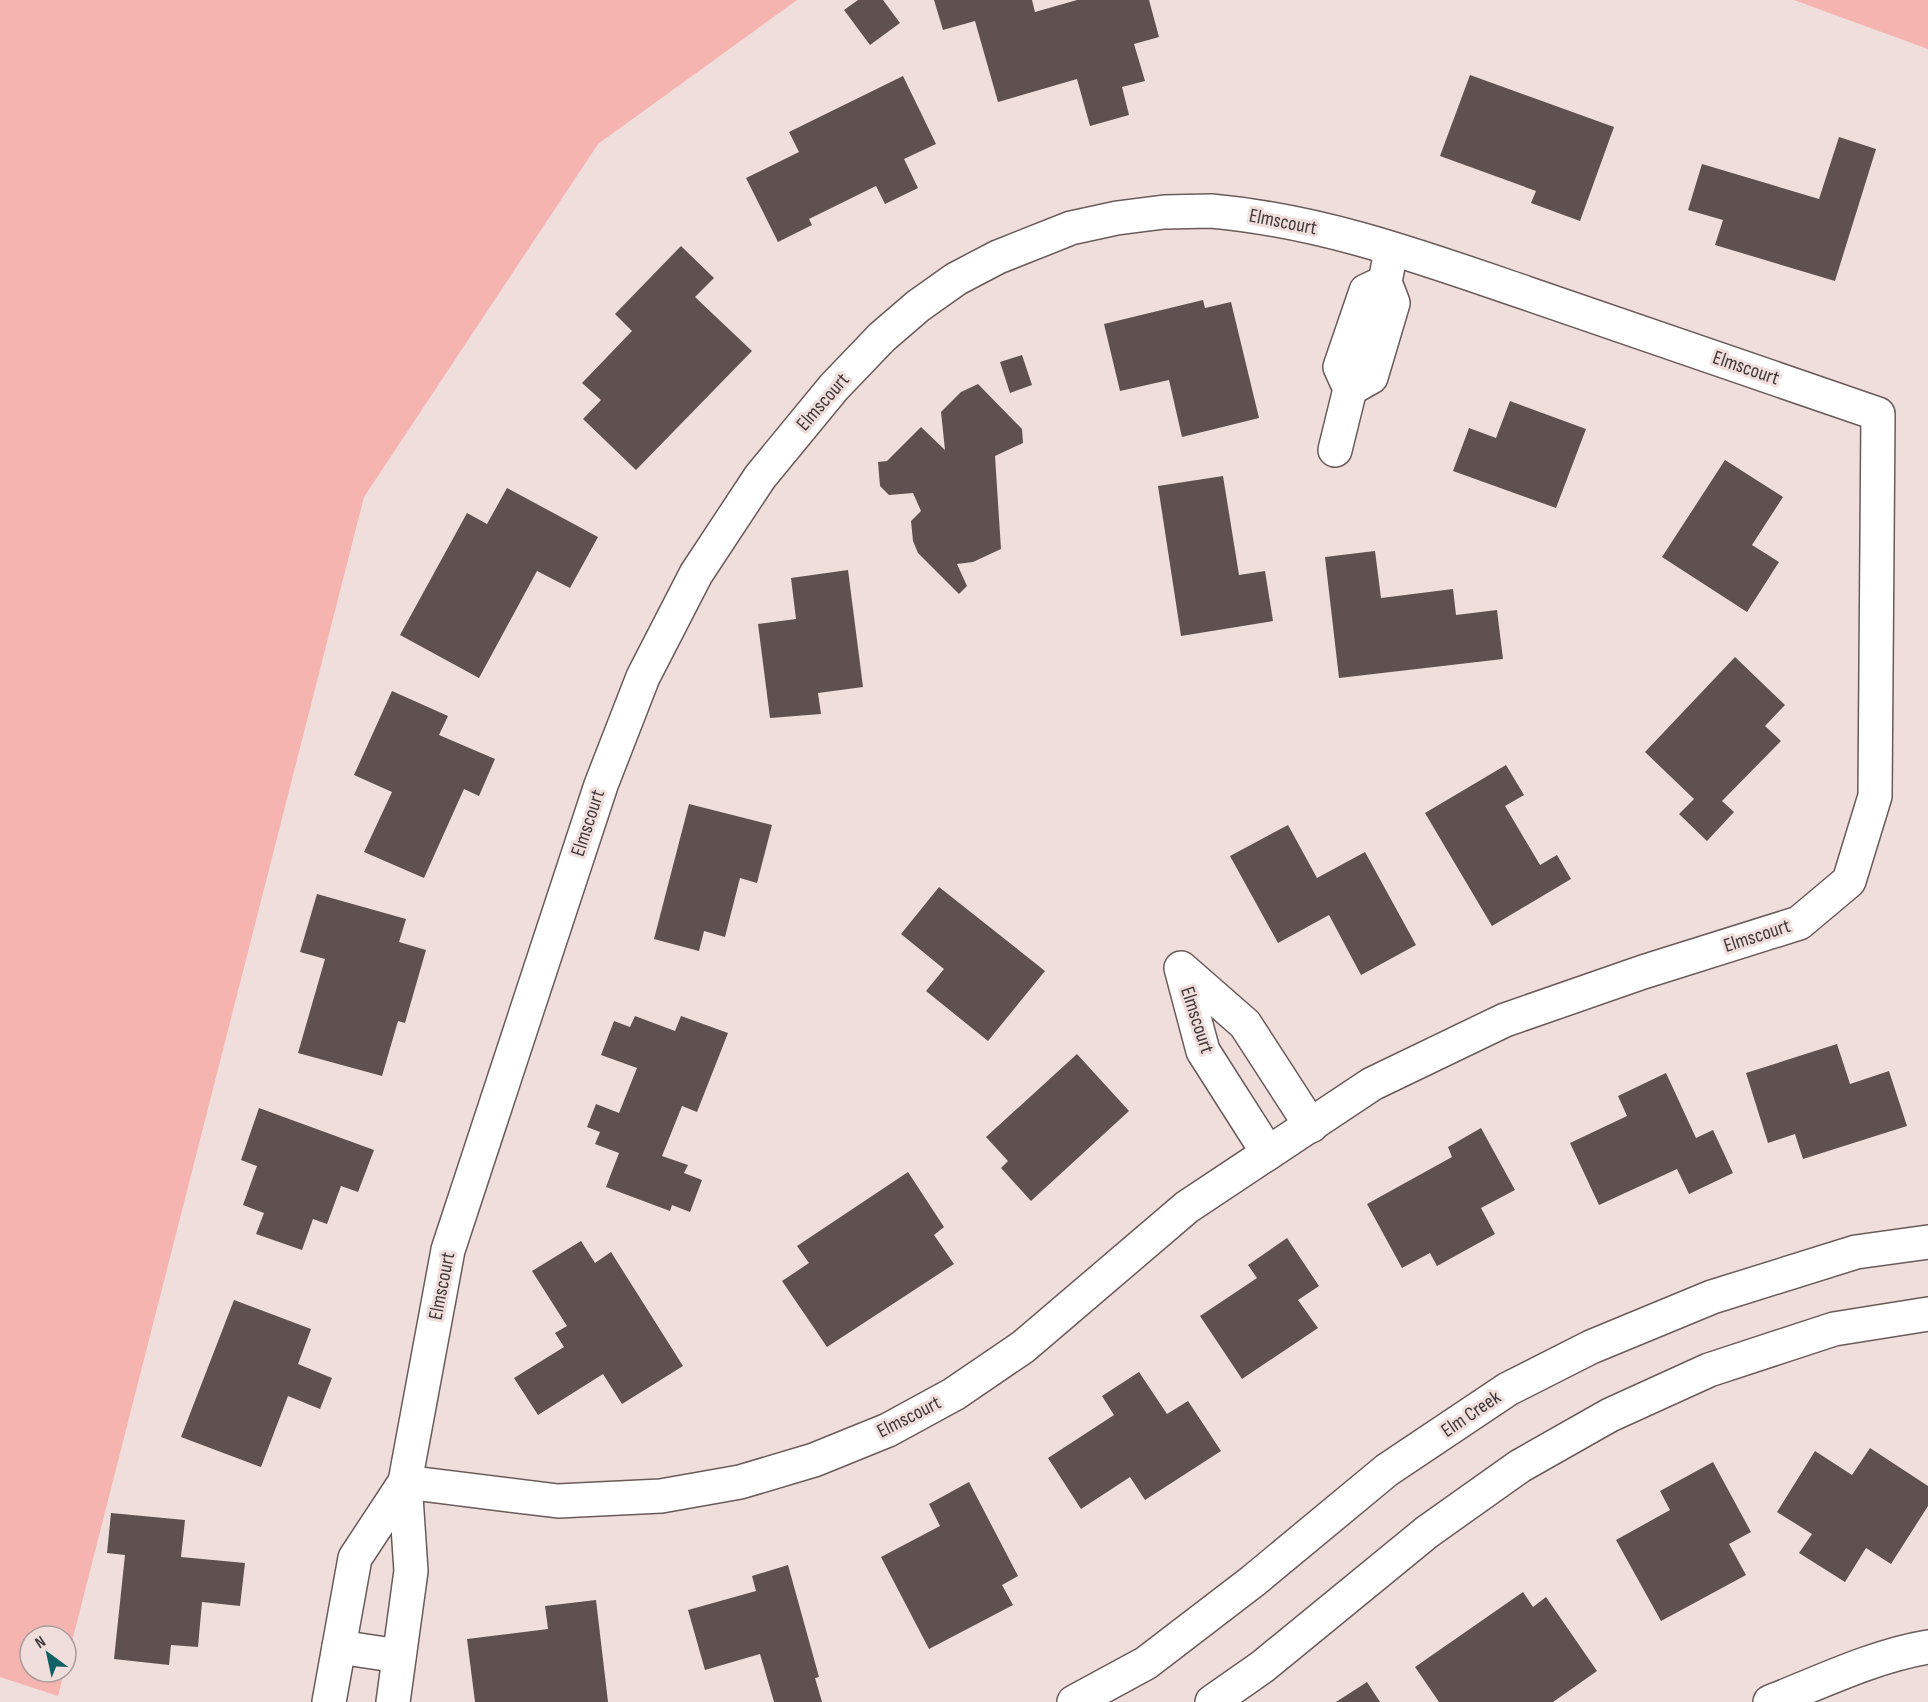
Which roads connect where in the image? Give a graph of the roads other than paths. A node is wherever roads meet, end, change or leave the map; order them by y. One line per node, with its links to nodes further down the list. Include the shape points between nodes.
1 (1391, 247): 2 (street, via 1385,282 1394,303 1371,377 1350,389); 3 (street, Elmscourt, via 1878,414 1875,796 1849,881 1799,923 1504,1020 1372,1084); 7 (street, Elmscourt, via 1304,224 1211,211 1164,212 1071,228 998,257 918,306 834,387 760,477 696,574 643,677 601,785 448,1250)
2 (1335, 450)
3 (1311, 1126): 4 (street, Elmscourt); 4 (street, Elmscourt, via 1245,1024 1181,968 1203,1051)
4 (1268, 1153): 7 (street, Elmscourt, via 1187,1207 1023,1347 954,1394 888,1430 814,1460 740,1482 661,1496 558,1501)
5 (1928, 1242): 13 (street, Elm Creek, via 1856,1252 1712,1297 1591,1347 1508,1389 1387,1470 1146,1663)
6 (1928, 1314): 14 (street, via 1834,1329 1709,1370 1610,1415 1520,1466 1427,1532 1262,1667)
7 (405, 1482): 8 (street, Elmscourt, via 355,1558); 10 (street, Elmscourt, via 411,1571)
8 (339, 1647): 10 (street); 11 (street, Elmscourt)
9 (1928, 1647): 15 (street, via 1854,1669)
10 (399, 1656): 12 (street, Elmscourt)
11 (329, 1702)
12 (393, 1702)
13 (1074, 1702)
14 (1212, 1702)
15 (1770, 1702)

